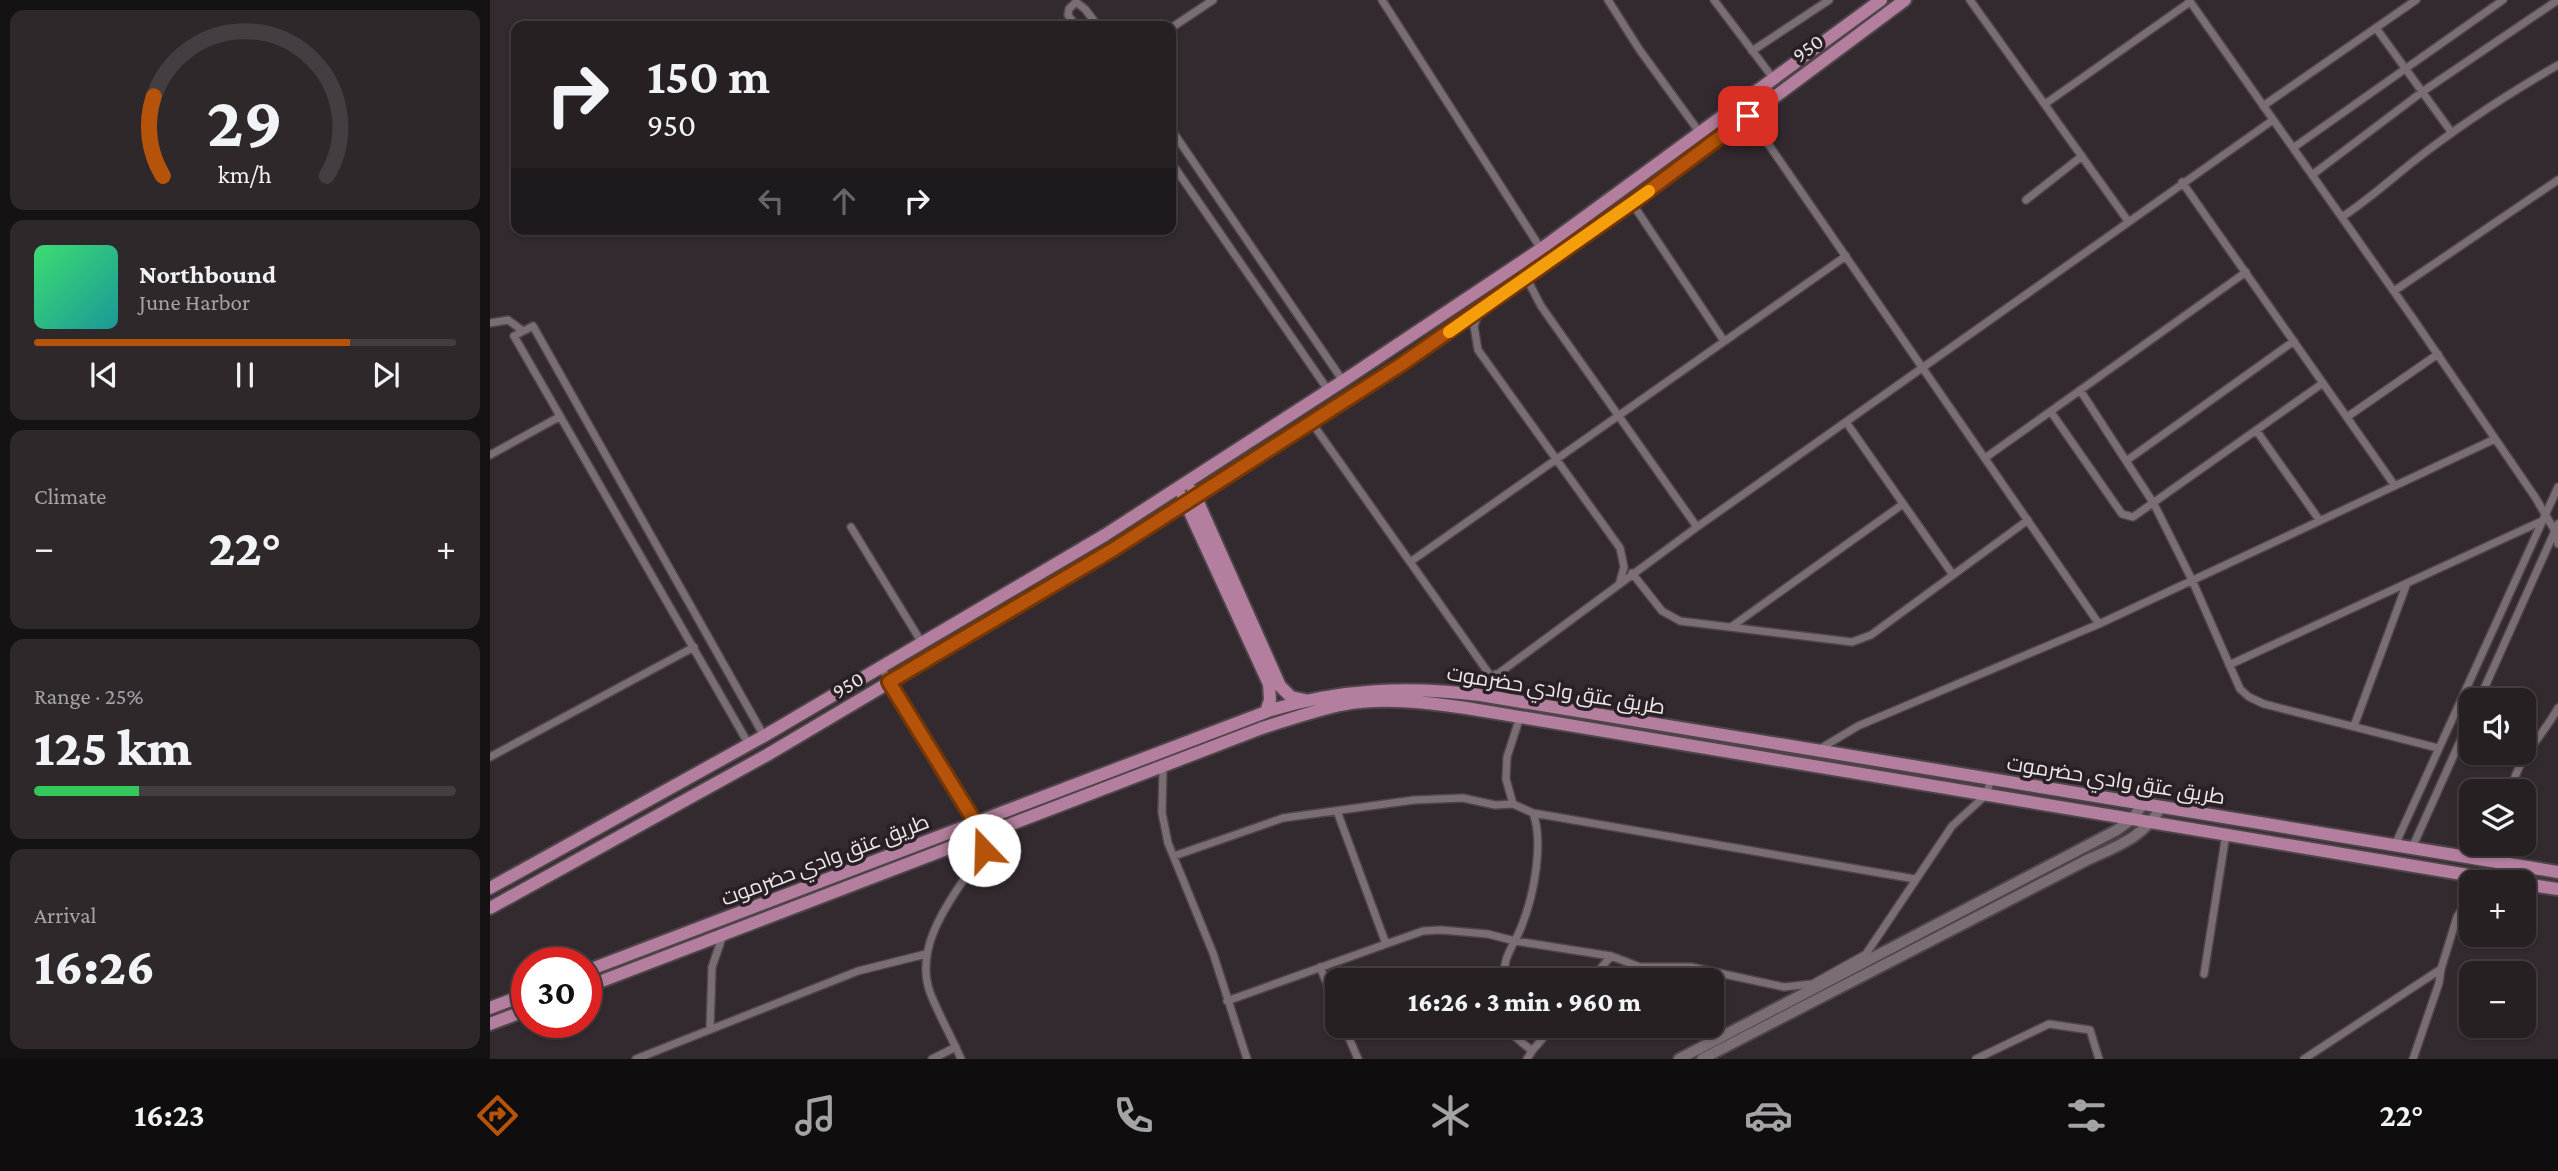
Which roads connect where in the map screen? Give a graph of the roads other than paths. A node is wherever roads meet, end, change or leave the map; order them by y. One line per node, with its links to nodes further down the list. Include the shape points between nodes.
1 (1381, 0): 40 (street)
2 (1608, 0): 27 (street)
3 (1714, 0): 17 (street)
4 (1829, 0): 17 (street)
5 (1881, 0): 20 (main road, 950)
6 (1905, 0): 25 (main road, 950 / 950)
7 (1970, 0): 23 (street)
8 (2416, 0): 16 (street)
9 (2503, 0): 19 (street)
10 (2558, 0): 21 (street)
11 (1210, 1): 15 (street)
12 (2189, 1): 23 (street); 24 (street)
13 (1072, 21): 14 (street, via 1069,9 1076,2)
14 (1094, 21)
15 (1176, 25)
16 (2376, 28): 19 (street); 24 (street)
17 (1752, 51): 20 (street)
18 (2558, 65): 28 (street)
19 (2405, 69): 21 (street); 30 (street)
20 (1773, 78): 22 (main road, 950)
21 (2422, 92): 28 (street); 33 (street)
22 (1740, 103): 25 (street); 27 (main road, 950)
23 (2045, 104): 31 (street)
24 (2263, 106): 26 (street)
25 (1748, 116): 37 (main road, 950 / 950); 41 (street)
26 (2273, 120): 30 (street); 35 (street)
27 (1700, 132): 40 (main road, 950)
28 (2452, 133): 38 (street)
29 (1176, 136): 52 (street)
30 (2293, 148): 33 (street)
31 (2081, 156): 36 (street); 39 (street)
32 (1176, 169): 54 (street)
33 (2312, 175): 38 (street)
34 (2558, 180): 44 (street)
35 (2182, 182): 39 (street); 42 (street)
36 (2026, 200)
37 (1632, 203): 43 (main road, 950 / 950); 48 (street)
38 (2342, 217): 44 (street)
39 (2128, 221): 51 (street)
40 (1541, 249): 52 (main road, 950)
41 (1846, 256): 48 (street); 51 (street)
42 (2246, 272): 49 (street); 55 (street)
43 (1526, 277): 45 (main road, 950 / 950); 57 (street, via 1541,306)
44 (2394, 291): 50 (street)
45 (1479, 311): 61 (main road, 950 / 950); 66 (street, via 1474,326 1478,350)
46 (490, 323): 47 (street, via 508,320)
47 (523, 331): 58 (street, via 514,336); 104 (street, via 533,326)
48 (1724, 341): 57 (street)
49 (2294, 341): 53 (street); 67 (street)
50 (2438, 354): 59 (street); 63 (street)
51 (1923, 368): 60 (street); 65 (street)
52 (1343, 381): 54 (main road, 950)
53 (2323, 383): 59 (street); 62 (street)
54 (1328, 390): 68 (main road, 950)
55 (2080, 390): 56 (street); 67 (street)
56 (2051, 412): 65 (street); 73 (street, via 2122,514 2136,516)
57 (1619, 415): 66 (street); 78 (street)
58 (559, 417): 64 (street); 90 (street)
59 (2347, 417): 69 (street)
60 (1846, 422): 72 (street); 78 (street)
61 (1312, 423): 71 (main road, 950 / 950); 81 (street)
62 (2256, 430): 73 (street); 76 (street)
63 (2495, 439): 69 (street); 74 (street)
64 (490, 455)
65 (1985, 458): 75 (street)
66 (1556, 459): 81 (street); 85 (street, via 1620,548 1624,566)
67 (2126, 461): 73 (street)
68 (1183, 484): 71 (main road); 89 (main road, 950)
69 (2395, 486): 76 (street)
70 (2558, 487): 74 (street)
71 (1191, 500): 94 (main road, 950 / 950); 99 (main road, via 1280,686 1292,697); 101 (main road, via 1269,684)
72 (1903, 504): 83 (street); 88 (street)
73 (2154, 504): 84 (street)
74 (2544, 519): 79 (street); 86 (street); 107 (street)
75 (2028, 520): 83 (street); 87 (street)
76 (2320, 521): 84 (street)
77 (850, 527): 89 (street)
78 (1697, 527): 82 (street)
79 (2556, 528): 80 (street); 95 (street)
80 (2558, 544)
81 (1410, 562): 93 (street)
82 (1632, 573): 85 (street); 88 (street, via 1667,615)
83 (1953, 575): 88 (street, via 1859,641)
84 (2192, 580): 87 (street); 91 (street)
85 (1619, 583): 93 (street)
86 (2407, 583): 91 (street); 103 (street)
87 (2099, 624): 108 (street, via 1858,726)
88 (1731, 627)
89 (922, 643): 92 (main road, 950)
90 (694, 647): 105 (street); 109 (street)
91 (2229, 665): 103 (street, via 2240,689 2254,700)
92 (881, 667): 94 (street); 104 (main road, 950)
93 (1494, 676): 96 (street, via 1475,689); 98 (street)
94 (889, 682): 120 (street); 136 (main road, 950 / 950)
95 (2484, 688)
96 (1460, 692): 97 (main road, طريق عتق وادي حضرموت); 98 (main road, طريق عتق وادي حضرموت)
97 (1388, 696): 99 (main road, طريق عتق وادي حضرموت, via 1339,694); 102 (main road, طريق عتق وادي حضرموت); 110 (main road, طريق عتق وادي حضرموت, via 1302,715)
98 (1507, 700): 108 (main road, طريق عتق وادي حضرموت)
99 (1306, 701): 101 (main road, طريق عتق وادي حضرموت)
100 (2558, 708): 112 (street, via 2526,752)
101 (1266, 712): 120 (main road, طريق عتق وادي حضرموت)
102 (1520, 717): 113 (main road, طريق عتق وادي حضرموت); 115 (street, via 1507,757 1506,779)
103 (2354, 726): 107 (street)
104 (764, 736): 105 (main road, 950)
105 (748, 743): 134 (main road, 950)
106 (2459, 744): 125 (street)
107 (2438, 748): 124 (street)
108 (1817, 750): 111 (main road, طريق عتق وادي حضرموت)
109 (490, 757)
110 (1163, 767): 123 (main road, طريق عتق وادي حضرموت); 126 (street, via 1162,813)
111 (1991, 779): 113 (street); 114 (main road, طريق عتق وادي حضرموت)
112 (2514, 779)
113 (1986, 795): 119 (main road, طريق عتق وادي حضرموت); 132 (street, via 1952,826)
114 (2144, 803): 116 (main road, طريق عتق وادي حضرموت); 119 (street)
115 (1513, 804): 117 (street, via 1426,799); 118 (street)
116 (2161, 807): 121 (street); 124 (main road, طريق عتق وادي حضرموت)
117 (1337, 811): 126 (street, via 1283,818); 140 (street)
118 (1533, 813): 132 (street); 139 (street, via 1538,827 1536,866 1524,922)
119 (2132, 819): 121 (main road, طريق عتق وادي حضرموت); 168 (street)
120 (975, 822): 123 (street); 143 (main road, طريق عتق وادي حضرموت)
121 (2152, 824): 122 (main road, طريق عتق وادي حضرموت); 169 (street, via 2126,843)
122 (2226, 834): 131 (main road, طريق عتق وادي حضرموت); 148 (street)
123 (980, 837): 138 (main road, طريق عتق وادي حضرموت); 141 (street, via 984,850 948,902)
124 (2395, 845): 125 (main road, طريق عتق وادي حضرموت)
125 (2412, 848): 128 (main road, طريق عتق وادي حضرموت)
126 (1174, 856): 152 (street)
127 (2493, 856): 128 (street)
128 (2489, 861): 129 (main road); 130 (main road, طريق عتق وادي حضرموت)
129 (2486, 870)
130 (2558, 872)
131 (2459, 875)
132 (1915, 879): 142 (street, via 1866,954 1812,984 1784,987 1691,967 1640,967)
133 (2536, 886): 135 (main road)
134 (490, 888)
135 (2558, 889)
136 (490, 908)
137 (2459, 914): 147 (street)
138 (723, 935): 150 (main road, طريق عتق وادي حضرموت); 156 (street, via 712,967)
139 (1515, 941): 140 (street, via 1441,930); 142 (street); 145 (street, via 1505,957)
140 (1386, 944): 144 (street)
141 (926, 954): 156 (street, via 859,971); 160 (street, via 930,995)
142 (1611, 956): 146 (street)
143 (602, 965)
144 (1320, 968): 149 (street); 152 (street)
145 (1505, 968)
146 (1601, 968)
147 (2441, 970): 172 (street); 173 (street)
148 (2204, 974)
149 (1325, 980)
150 (602, 981)
151 (511, 1000): 153 (main road)
152 (1227, 1001): 165 (street)
153 (490, 1008)
154 (511, 1016): 155 (main road)
155 (490, 1024)
156 (710, 1029): 162 (street)
157 (1349, 1038): 166 (street)
158 (1517, 1038): 161 (street)
159 (1543, 1038): 161 (street)
160 (956, 1047): 163 (street); 164 (street)
161 (1532, 1051): 167 (street)
162 (636, 1059)
163 (932, 1059)
164 (961, 1059)
165 (1247, 1059)
166 (1358, 1059)
167 (1527, 1059)
168 (1679, 1059)
169 (1702, 1059)
170 (1976, 1059): 171 (street, via 2049,1024 2090,1030)
171 (2099, 1059)
172 (2304, 1059)
173 (2413, 1059)

